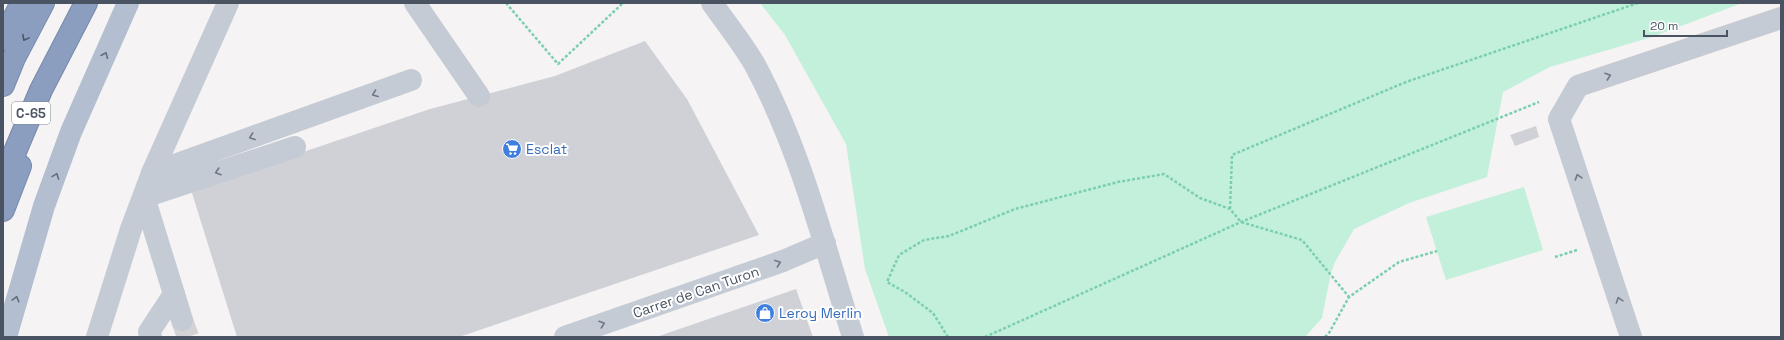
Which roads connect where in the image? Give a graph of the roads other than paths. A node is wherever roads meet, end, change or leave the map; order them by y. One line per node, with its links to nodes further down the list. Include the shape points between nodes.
1 (22, 3): 9 (highway)
2 (43, 3): 12 (highway, C-65, one-way to 12)
3 (86, 3): 10 (highway, C-65)
4 (128, 3): 22 (main road, one-way to 4, via 44,206 71,132)
5 (228, 3): 15 (street)
6 (415, 3): 13 (street)
7 (712, 3): 19 (street, via 754,64 783,122)
8 (1781, 18): 27 (street, one-way to 8, via 1559,119 1578,86)
9 (3, 39)
10 (64, 49): 16 (highway, C-65, via 41,90); 18 (highway)
11 (411, 80): 15 (street, one-way to 15)
12 (3, 85)
13 (479, 96)
14 (295, 147): 17 (street, one-way to 17)
15 (152, 173): 17 (street)
16 (3, 180)
17 (144, 197): 20 (street); 23 (street, via 131,229)
18 (3, 210)
19 (825, 243): 25 (street, Carrer de Can Turon, one-way to 19, via 783,261); 26 (street)
20 (174, 294): 21 (street); 24 (street, via 149,332)
21 (182, 320)
22 (6, 337)
23 (97, 337)
24 (151, 337)
25 (565, 337)
26 (853, 337)
27 (1631, 337)

